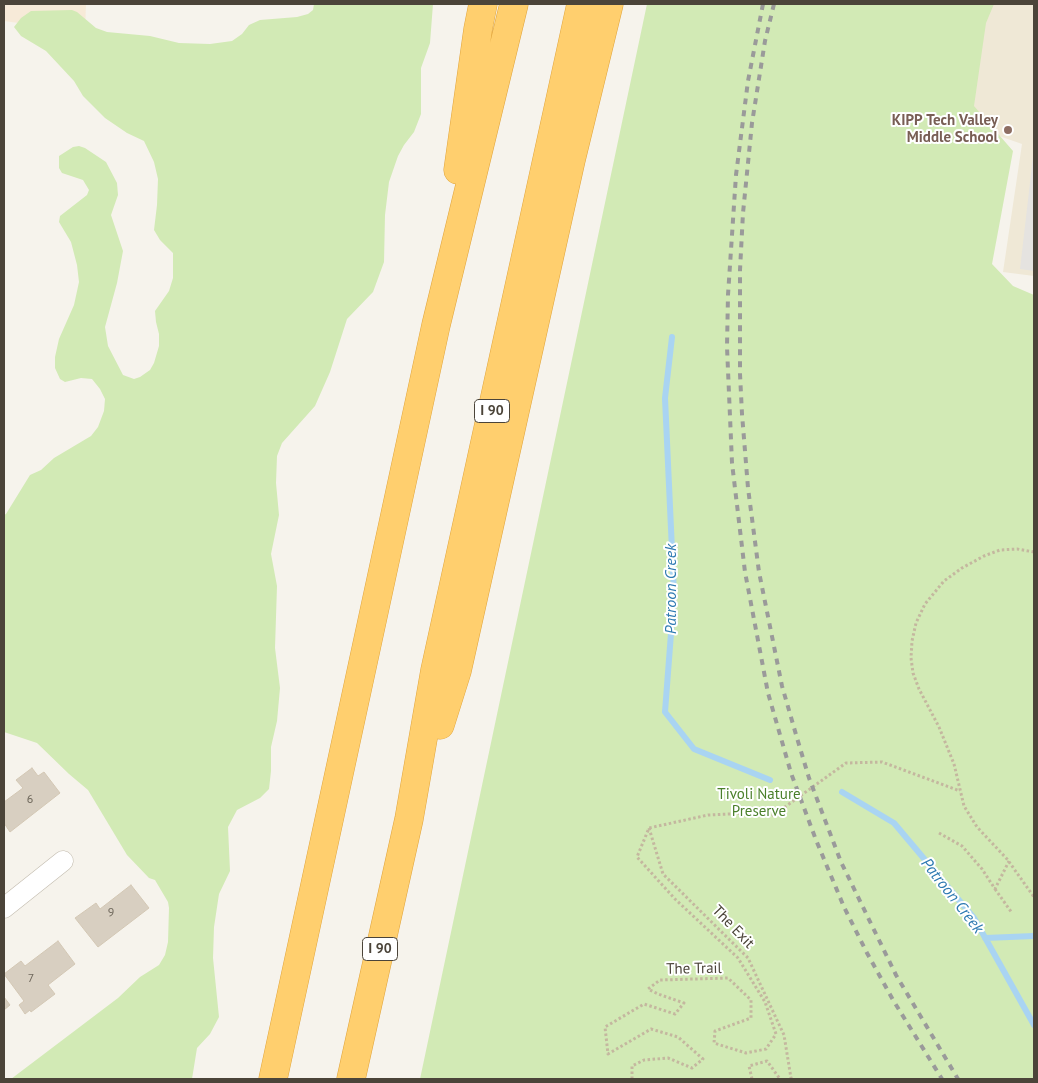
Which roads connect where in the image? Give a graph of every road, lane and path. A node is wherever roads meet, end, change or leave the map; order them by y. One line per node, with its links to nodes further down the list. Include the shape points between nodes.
1 (483, 4): 5 (highway)
2 (514, 4): 5 (highway)
3 (581, 4): 8 (highway, I 90, via 435,670)
4 (609, 4): 8 (highway, via 457,672)
5 (436, 325): 17 (highway)
6 (1034, 552): 7 (path, via 1000,550 962,568 936,590 916,623 912,641 913,673 949,749)
7 (960, 791): 9 (path, via 882,762 846,763 771,817 750,813 708,815); 12 (path, via 964,806 977,827)
8 (409, 820): 18 (highway, I 90)
9 (649, 828): 19 (path, The Trail, via 637,857 675,899 738,958 764,1002 776,1034 766,1049 746,1053 714,1043 715,1031 750,1018 751,1000 728,978 660,980 648,989 684,1003 675,1014 644,1004 605,1027 608,1054 651,1029 678,1037 703,1059 692,1068 668,1058 644,1060 632,1066); 22 (path, The Exit, via 664,874 748,958 784,1035 791,1078)
10 (939, 833): 13 (path, via 962,846)
11 (63, 861): 15 (street)
12 (1009, 861): 13 (path); 14 (path)
13 (995, 889): 16 (path)
14 (1034, 897)
15 (4, 908)
16 (1012, 913)
17 (273, 1079)
18 (351, 1079)
19 (632, 1079)
20 (752, 1079): 21 (path, via 749,1066 767,1061)
21 (780, 1079)
22 (794, 1079)

